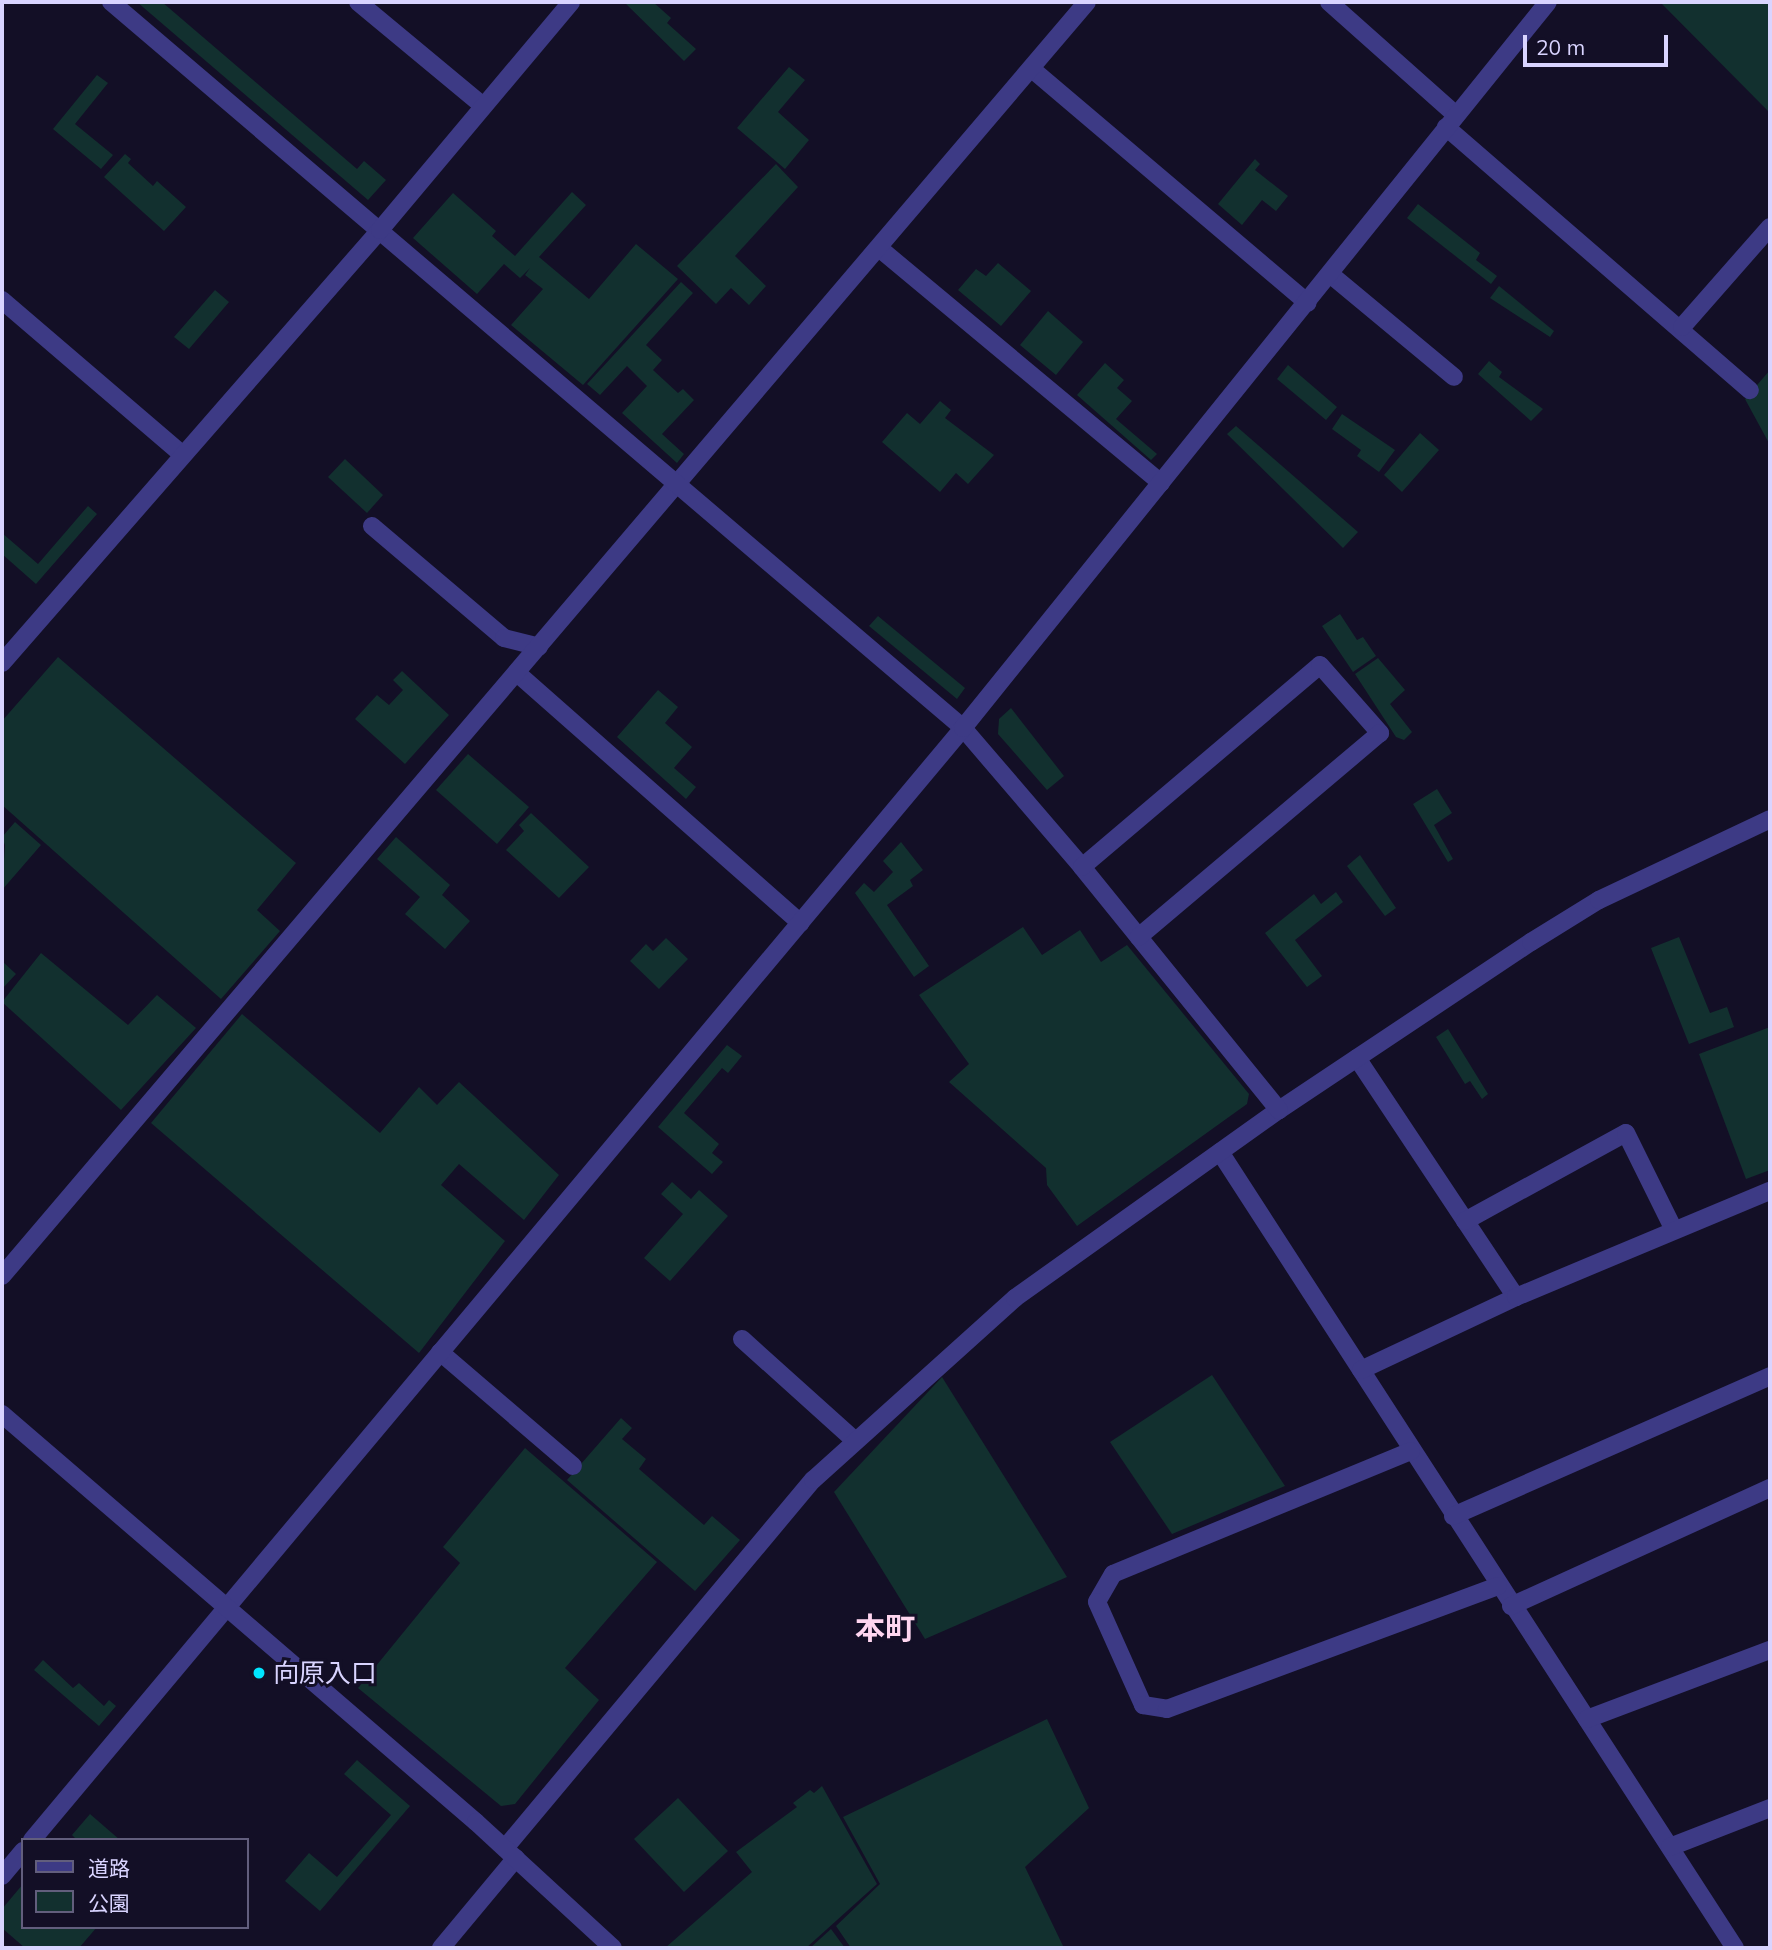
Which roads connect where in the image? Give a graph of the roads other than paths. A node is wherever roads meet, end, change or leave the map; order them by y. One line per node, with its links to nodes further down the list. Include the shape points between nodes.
1 (111, 2): 11 (street)
2 (358, 2): 8 (street)
3 (571, 2): 8 (street)
4 (1087, 2): 7 (street)
5 (1329, 2): 9 (street)
6 (1548, 2): 9 (street)
7 (1033, 70): 12 (street); 15 (street)
8 (482, 106): 11 (street)
9 (1451, 121): 13 (street); 16 (street)
10 (1770, 227): 16 (street)
11 (380, 230): 19 (street); 21 (street)
12 (879, 248): 20 (street); 21 (street)
13 (1330, 274): 15 (street); 17 (street)
14 (2, 300): 19 (street)
15 (1308, 303): 20 (street)
16 (1682, 327): 18 (street)
17 (1454, 377)
18 (1750, 390)
19 (183, 455): 24 (street)
20 (1161, 483): 26 (street)
21 (677, 486): 23 (street); 26 (street)
22 (372, 526): 23 (street, via 503,638)
23 (539, 647): 25 (street)
24 (3, 659)
25 (517, 673): 29 (street); 37 (street)
26 (963, 728): 28 (street); 29 (street)
27 (1770, 819): 31 (street, via 1599,900)
28 (1082, 867): 30 (street); 30 (street, via 1320,665 1380,733)
29 (802, 923): 40 (street)
30 (1139, 937): 32 (street)
31 (1357, 1058): 32 (street); 35 (street)
32 (1279, 1110): 33 (street)
33 (1220, 1152): 41 (street); 44 (street, via 1015,1298)
34 (1770, 1191): 36 (street)
35 (1465, 1221): 36 (street, via 1626,1133); 38 (street)
36 (1674, 1230): 38 (street)
37 (2, 1276)
38 (1516, 1297): 41 (street)
39 (742, 1339): 44 (street)
40 (440, 1352): 46 (street); 51 (street)
41 (1361, 1370): 45 (street)
42 (1770, 1376): 48 (street)
43 (2, 1415): 51 (street)
44 (854, 1440): 58 (street, via 813,1480 678,1637)
45 (1411, 1451): 48 (street); 49 (street, via 1113,1574 1097,1602 1143,1705 1167,1709)
46 (573, 1466)
47 (1770, 1488): 50 (street)
48 (1452, 1516): 49 (street)
49 (1498, 1586): 50 (street)
50 (1511, 1605): 53 (street)
51 (226, 1606): 55 (street); 58 (street)
52 (1770, 1650): 53 (street)
53 (1587, 1718): 56 (street)
54 (1770, 1808): 56 (street)
55 (34, 1838)
56 (1670, 1847): 62 (street)
57 (21, 1853): 59 (street)
58 (511, 1853): 60 (street); 61 (street)
59 (2, 1876)
60 (442, 1948)
61 (613, 1948)
62 (1735, 1948)

